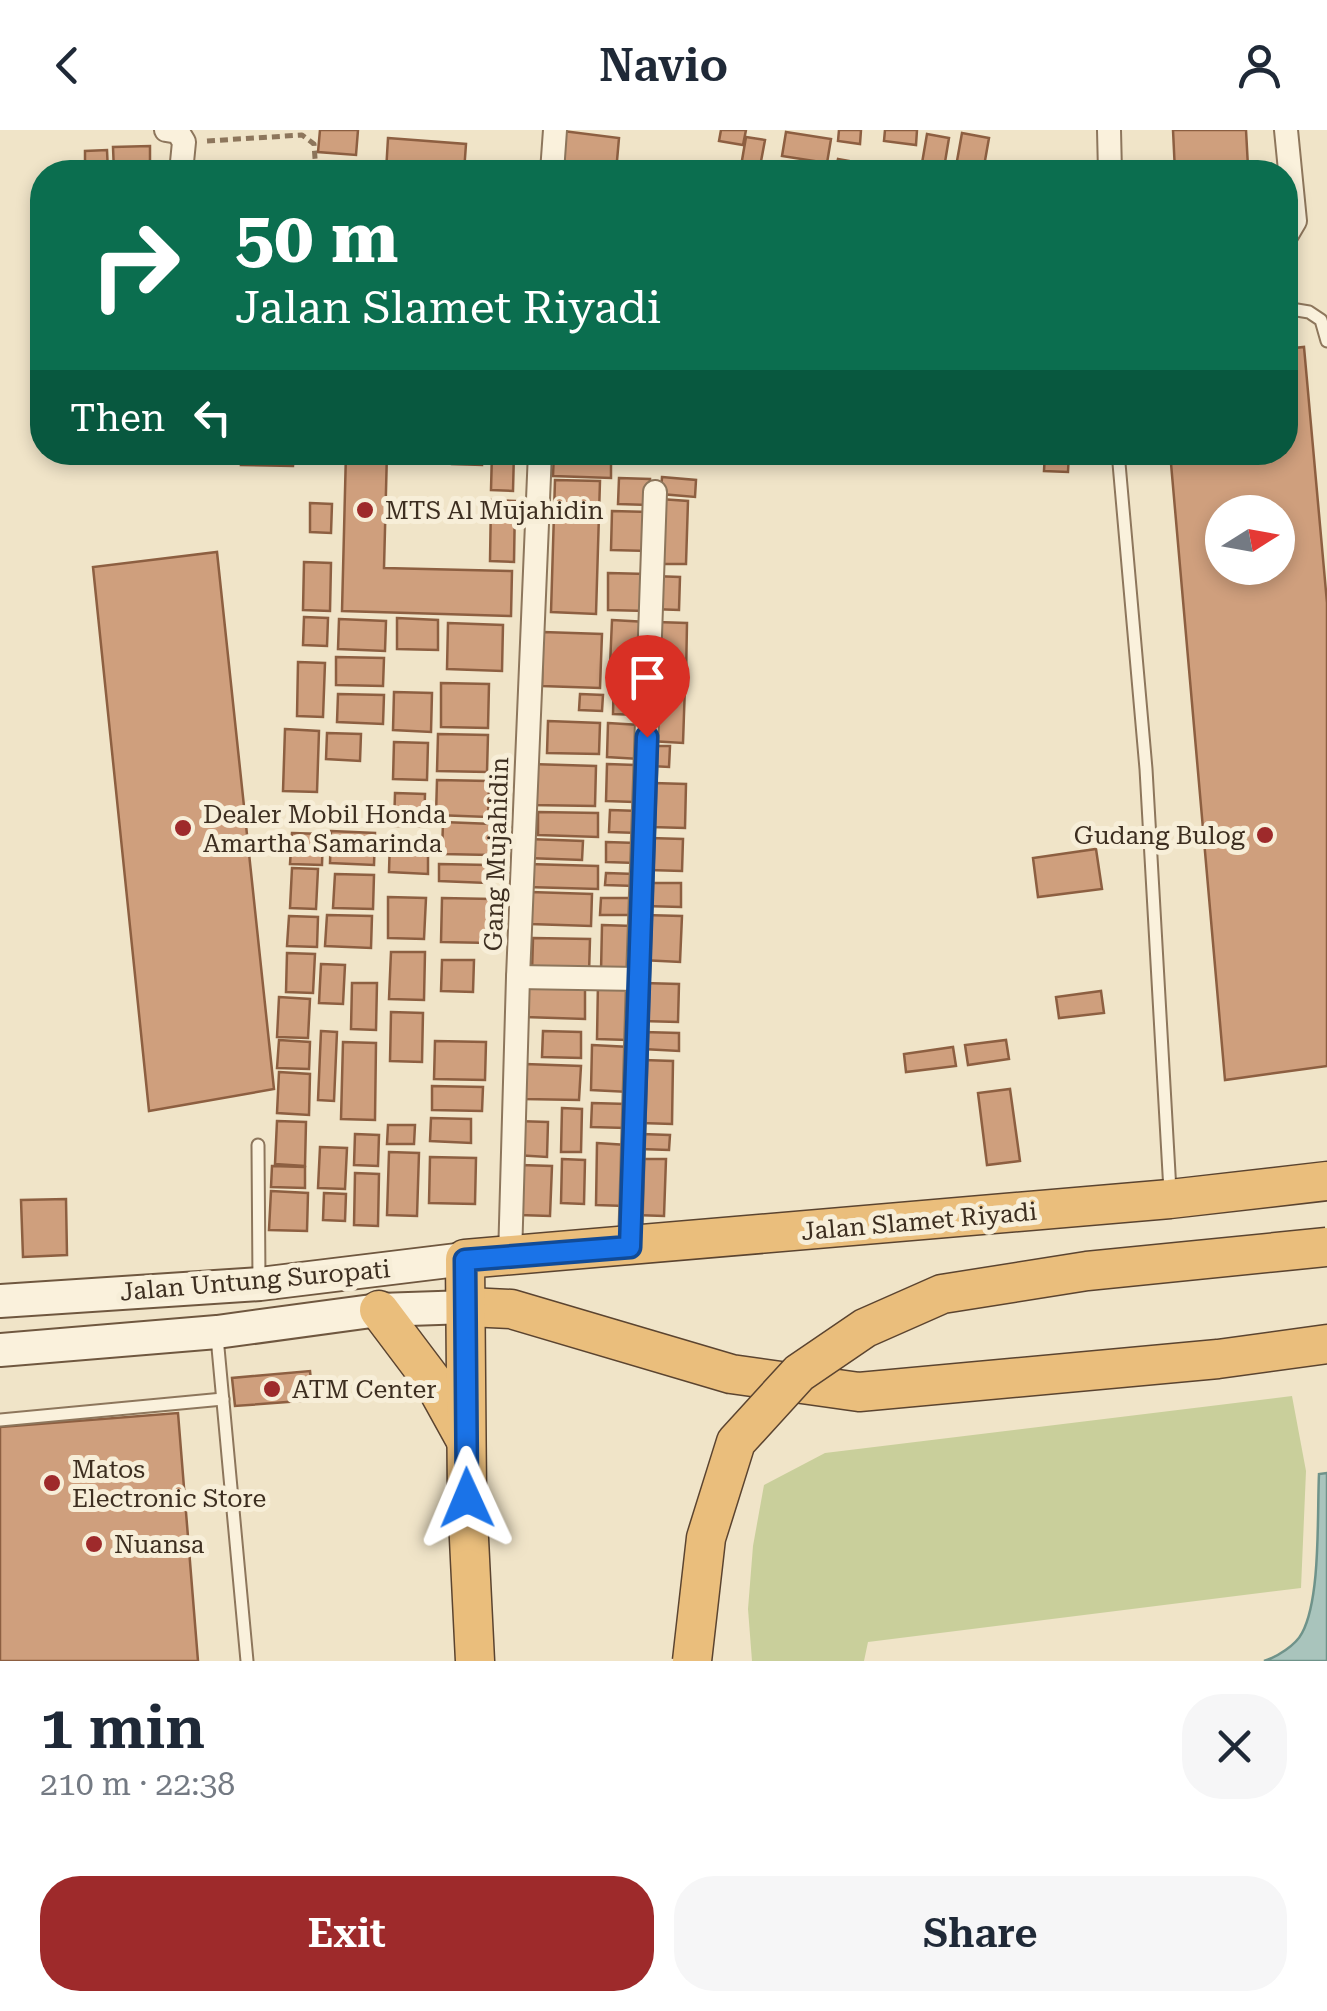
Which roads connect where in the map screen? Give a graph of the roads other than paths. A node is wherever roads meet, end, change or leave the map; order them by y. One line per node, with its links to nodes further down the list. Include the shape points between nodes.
1 (555, 130): 4 (street)
2 (1109, 130): 5 (street)
3 (1286, 130): 6 (street)
4 (553, 160)
5 (1110, 160)
6 (1289, 160)
7 (1298, 310): 8 (lane, via 1322,320)
8 (1327, 341)
9 (539, 465): 12 (street, Gang Mujahidin)
10 (1119, 465): 16 (lane, via 1146,769)
11 (655, 492): 13 (street)
12 (518, 977): 13 (street); 19 (street, Gang Mujahidin)
13 (638, 979): 17 (street)
14 (258, 1145): 21 (lane)
15 (1327, 1182): 16 (highway, Jalan Slamet Riyadi)
16 (1170, 1199): 17 (highway, Jalan Slamet Riyadi)
17 (630, 1247): 19 (highway, Jalan Slamet Riyadi)
18 (1327, 1247): 33 (highway, bridge, via 1087,1270 942,1294 865,1328 800,1372 736,1442 706,1538)
19 (510, 1258): 20 (highway, Jalan Untung Suropati)
20 (465, 1260): 21 (main road, Jalan Untung Suropati); 23 (highway)
21 (260, 1284): 22 (main road, Jalan Untung Suropati)
22 (0, 1302)
23 (468, 1306): 24 (main road); 26 (highway, via 511,1309 731,1374 859,1392); 30 (highway)
24 (378, 1310): 25 (main road, Jalan Untung Suropati); 30 (highway, via 434,1383)
25 (216, 1332): 27 (main road, Jalan Untung Suropati); 28 (lane)
26 (1327, 1344)
27 (0, 1350)
28 (223, 1399): 29 (lane); 31 (lane)
29 (0, 1420)
30 (466, 1441): 32 (highway)
31 (246, 1661)
32 (475, 1661)
33 (692, 1661)

